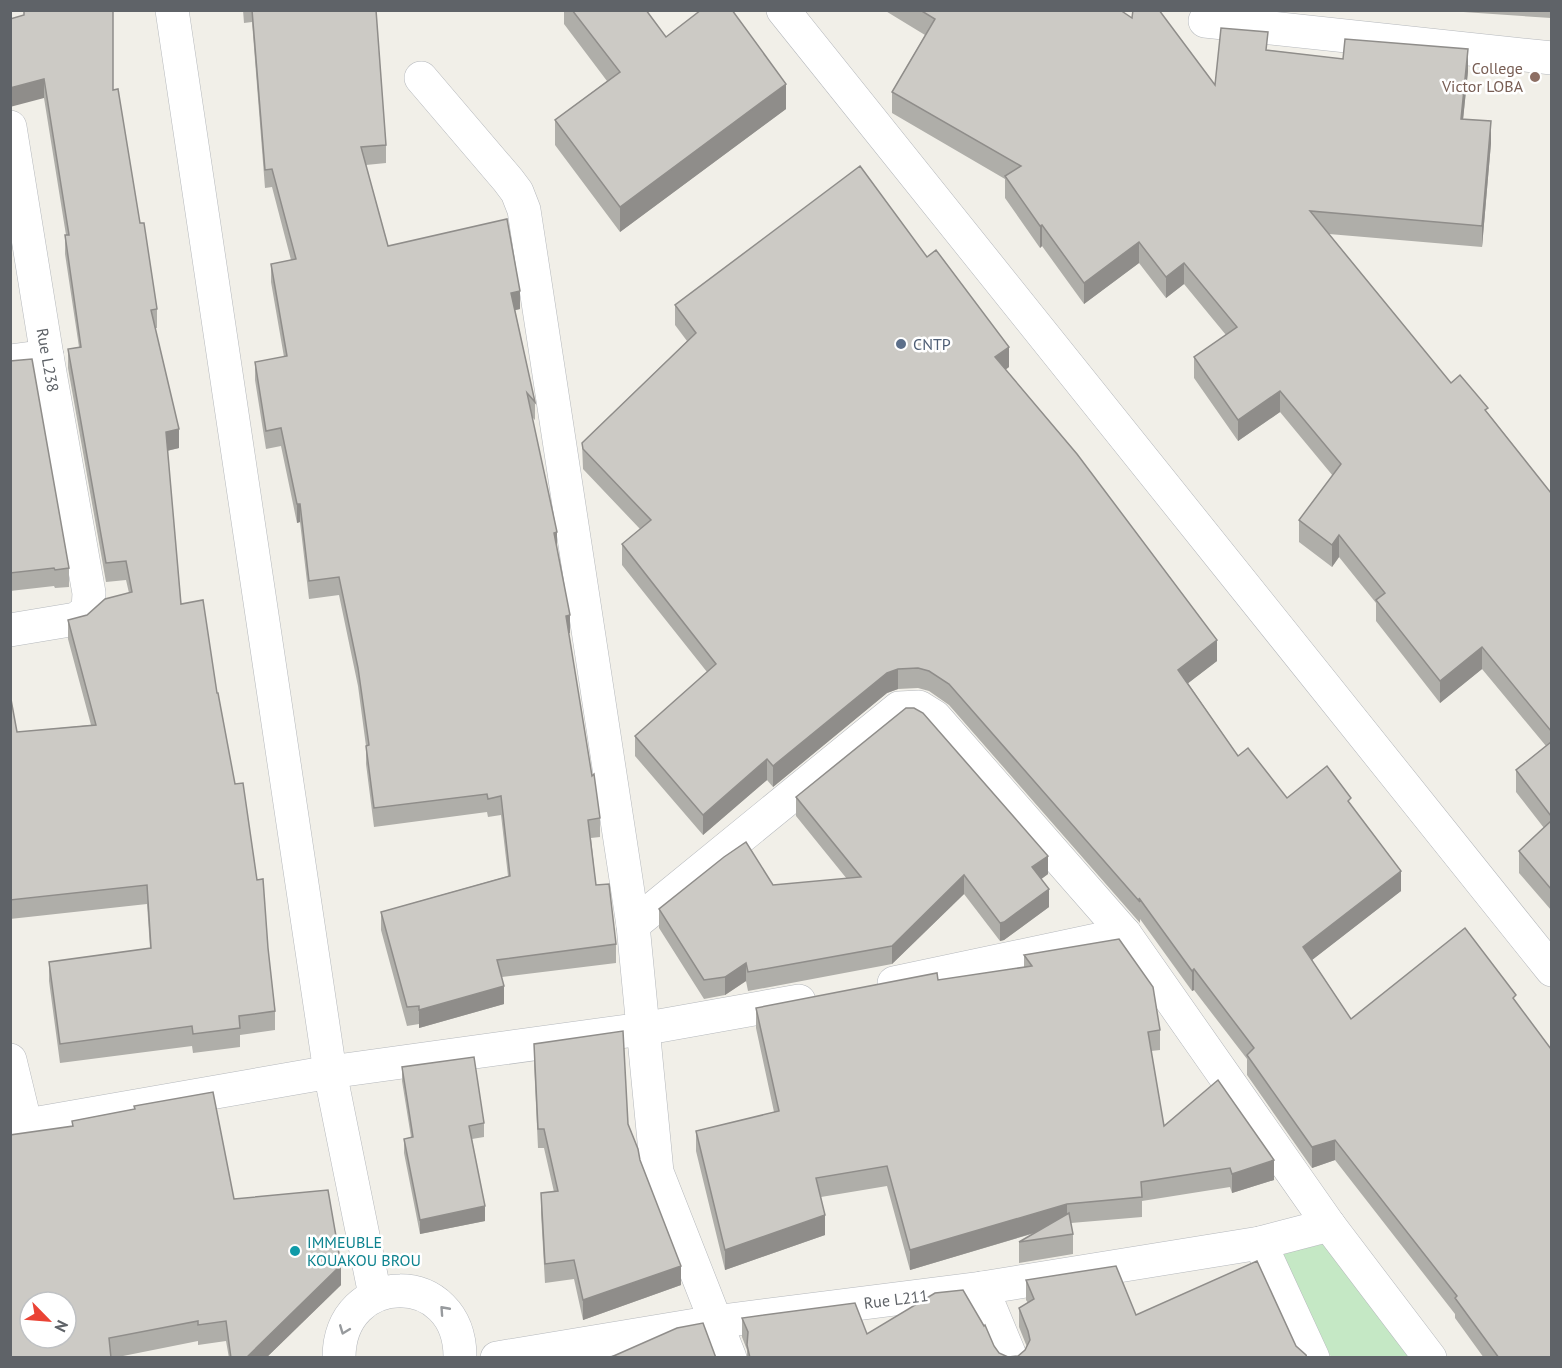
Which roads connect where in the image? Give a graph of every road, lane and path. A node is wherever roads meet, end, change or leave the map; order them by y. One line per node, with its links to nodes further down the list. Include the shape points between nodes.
1 (171, 10): 17 (street)
2 (783, 10): 12 (street)
3 (1205, 21): 4 (street)
4 (1551, 58)
5 (421, 78): 10 (street, via 508,180 524,210)
6 (10, 127): 7 (street, Rue L238)
7 (47, 356): 8 (street); 9 (street, Rue L238, via 89,592 88,610 76,619)
8 (10, 361)
9 (10, 630)
10 (633, 925): 11 (street, via 899,708 918,707 935,717); 15 (street)
11 (1125, 934): 13 (street); 19 (street)
12 (1551, 970)
13 (870, 988)
14 (824, 996): 15 (street)
15 (642, 1029): 17 (street); 23 (street, via 657,1172)
16 (10, 1060): 18 (street)
17 (330, 1072): 18 (street); 22 (street)
18 (18, 1127)
19 (1329, 1225): 20 (street, Rue L211); 30 (street)
20 (1260, 1243): 21 (street, Rue L211); 29 (street)
21 (982, 1288): 23 (street, Rue L211); 28 (street)
22 (375, 1295): 24 (street, one-way to 24, via 345,1323); 25 (street, one-way to 22, via 461,1341 453,1320 438,1303 419,1292 397,1290)
23 (714, 1322): 26 (street, Rue L211); 27 (street)
24 (339, 1358)
25 (460, 1358)
26 (497, 1358)
27 (730, 1358)
28 (1011, 1358)
29 (1313, 1358)
30 (1430, 1358)

